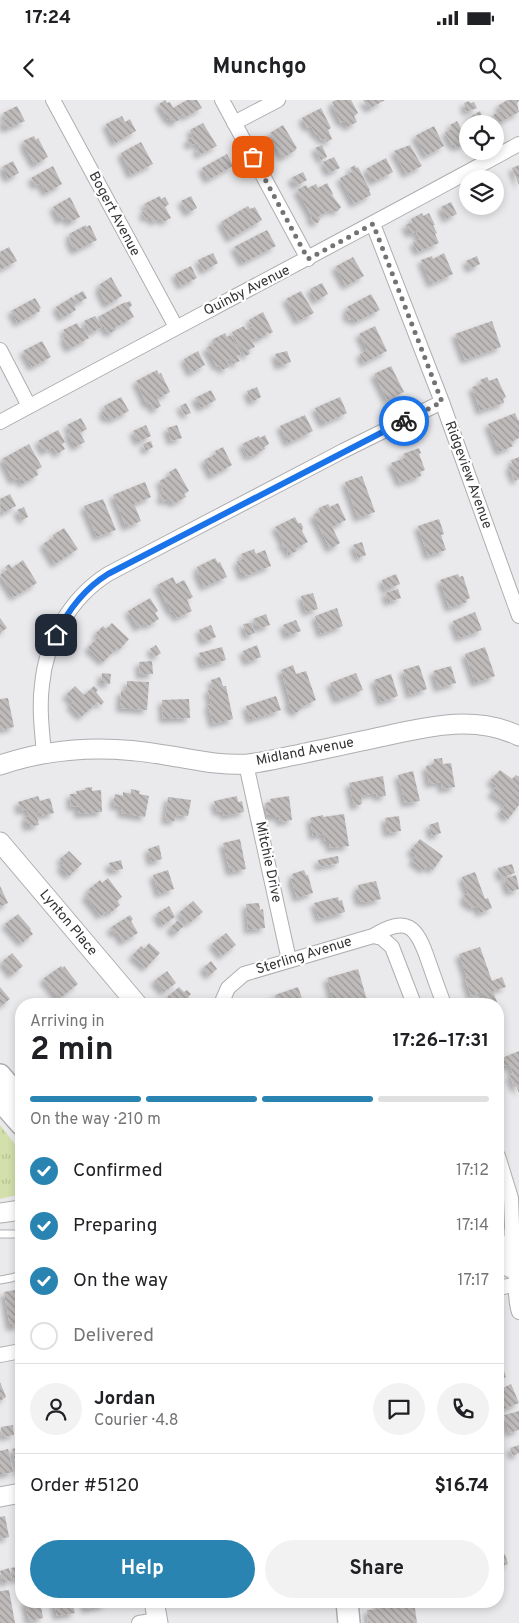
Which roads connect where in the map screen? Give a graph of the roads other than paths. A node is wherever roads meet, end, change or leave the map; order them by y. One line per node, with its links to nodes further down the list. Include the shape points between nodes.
1 (53, 100): 8 (street, Bogert Avenue)
2 (222, 100): 4 (street)
3 (278, 100): 4 (street)
4 (234, 124): 7 (street)
5 (519, 144): 6 (street, Quinby Avenue)
6 (373, 224): 7 (street, Quinby Avenue); 10 (street, Ridgeview Avenue)
7 (308, 259): 8 (street, Quinby Avenue)
8 (176, 327): 11 (street, Quinby Avenue)
9 (0, 350): 11 (street)
10 (442, 402): 13 (street, Ridgeview Avenue); 15 (street, via 93,583 68,611 45,664 41,686)
11 (29, 406): 12 (street, Quinby Avenue)
12 (0, 422)
13 (519, 616)
14 (519, 736): 16 (street, Midland Avenue, via 490,726 436,725)
15 (44, 754): 16 (street, Midland Avenue, via 115,749 204,763); 17 (street, Midland Avenue)
16 (246, 764): 20 (street, Mitchie Drive)
17 (0, 765)
18 (0, 842): 21 (street, Lynton Place)
19 (372, 936): 20 (street, Sterling Avenue); 23 (street, via 382,938 392,947); 24 (street, Sterling Avenue, via 400,926 417,933)
20 (289, 960): 22 (street, Sterling Avenue, via 244,974 228,988)
21 (132, 998)
22 (224, 998)
23 (412, 998)
24 (442, 998)
25 (0, 1074): 26 (main road)
26 (9, 1102): 27 (main road); 28 (street)
27 (15, 1113)
28 (15, 1118)
29 (504, 1175): 30 (street, via 511,1198)
30 (512, 1226): 33 (street); 37 (street)
31 (0, 1234): 32 (lane)
32 (15, 1234)
33 (519, 1239)
34 (504, 1253): 37 (street)
35 (15, 1277): 36 (lane)
36 (0, 1280)
37 (517, 1284): 38 (street); 39 (street)
38 (504, 1287)
39 (519, 1312)
40 (15, 1352): 41 (street)
41 (0, 1355)
42 (15, 1494): 43 (street)
43 (0, 1497)
44 (348, 1608): 45 (main road)
45 (349, 1623)

